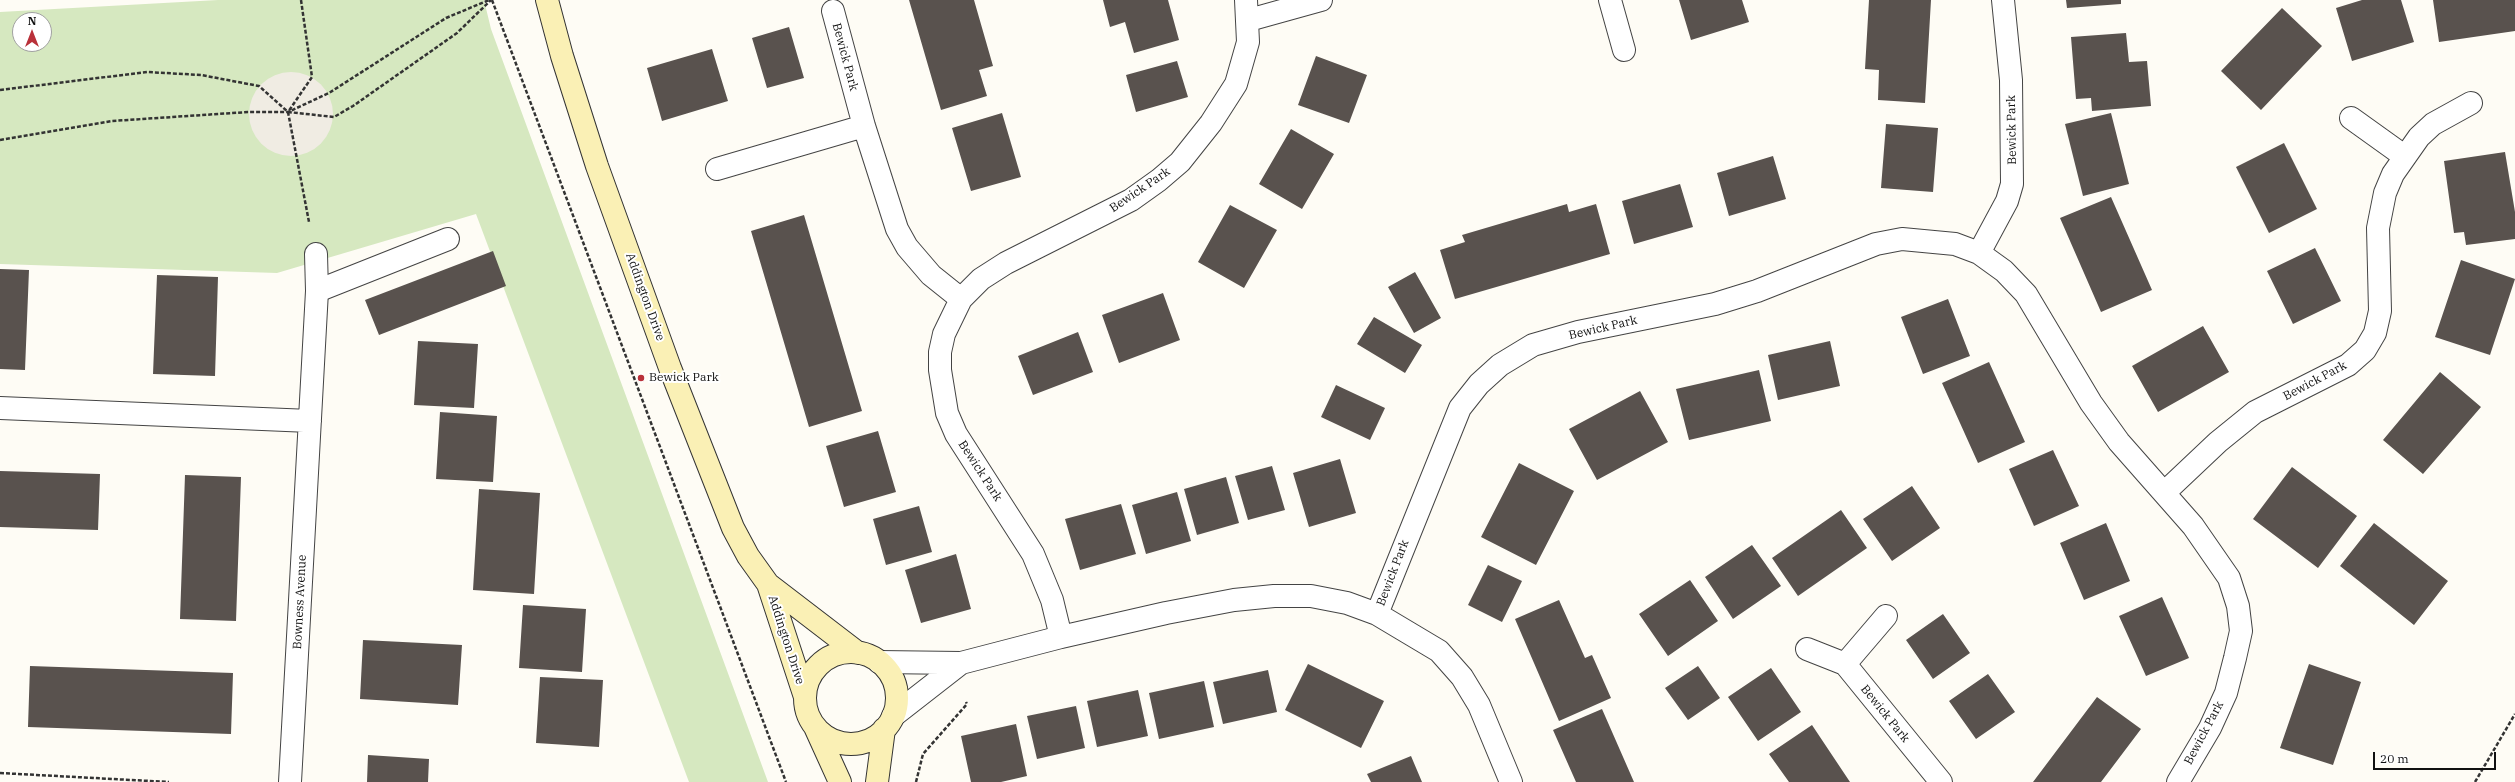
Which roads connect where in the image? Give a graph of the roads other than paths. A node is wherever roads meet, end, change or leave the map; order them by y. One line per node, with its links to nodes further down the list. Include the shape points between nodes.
1 (547, 0): 21 (street, Addington Drive, via 597,166 670,368 733,528 748,556)
2 (1321, 0): 5 (street, Bewick Park)
3 (1610, 0): 7 (street)
4 (2003, 0): 14 (street, Bewick Park, via 2011,80 2012,184 2008,201)
5 (1247, 10): 17 (street, Bewick Park, via 1248,42 1236,84 1211,123 1180,162 1130,200 1006,263 981,280)
6 (833, 11): 10 (street, Bewick Park)
7 (1624, 50)
8 (2471, 103): 11 (street, Bewick Park, via 2433,124 2419,136)
9 (2351, 118): 11 (street)
10 (864, 126): 12 (street); 17 (street, Bewick Park, via 897,229 907,247 931,275)
11 (2404, 156): 20 (street, Bewick Park, via 2390,180 2380,210 2380,311 2375,333 2365,350 2348,365 2255,412 2218,442)
12 (717, 170)
13 (448, 239): 16 (street)
14 (1979, 253): 20 (street, Bewick Park, via 2004,271 2026,294 2091,403 2119,442); 22 (street, Bewick Park, via 1955,244 1934,241 1902,239 1876,244 1757,291 1715,304 1578,332 1534,346 1500,365 1478,384 1460,408)
15 (316, 254): 16 (street, Bowness Avenue)
16 (317, 291): 19 (street, Bowness Avenue)
17 (961, 299): 24 (street, Bewick Park, via 951,316 940,352 942,390 947,414 956,434 1033,554 1050,594)
18 (0, 408): 19 (street)
19 (310, 421): 33 (street, Bowness Avenue)
20 (2164, 493): 38 (street, Bewick Park, via 2193,526 2229,578 2238,606 2241,631 2226,693 2210,728)
21 (768, 584): 26 (street, Addington Drive); 30 (street, Addington Drive)
22 (1377, 614): 24 (street, Bewick Park, via 1347,602 1311,596 1274,596 1234,600 1166,613); 36 (street, Bewick Park, via 1439,651 1462,677 1494,737)
23 (1886, 616): 29 (street)
24 (1061, 637): 28 (street, Bewick Park)
25 (1807, 649): 29 (street, Bewick Park)
26 (858, 653): 27 (street); 30 (street, via 838,654 825,660 814,670 807,682)
27 (879, 662): 28 (street, Bewick Park); 31 (street, via 889,673 895,686 897,700)
28 (962, 663): 31 (street, Bewick Park)
29 (1845, 664): 37 (street, Bewick Park)
30 (805, 697): 32 (street, via 807,712)
31 (889, 722): 32 (street, via 872,739 857,743 826,737); 35 (street)
32 (814, 726): 34 (street)
33 (290, 782)
34 (840, 782)
35 (877, 782)
36 (1511, 782)
37 (1941, 782)
38 (2178, 782)

